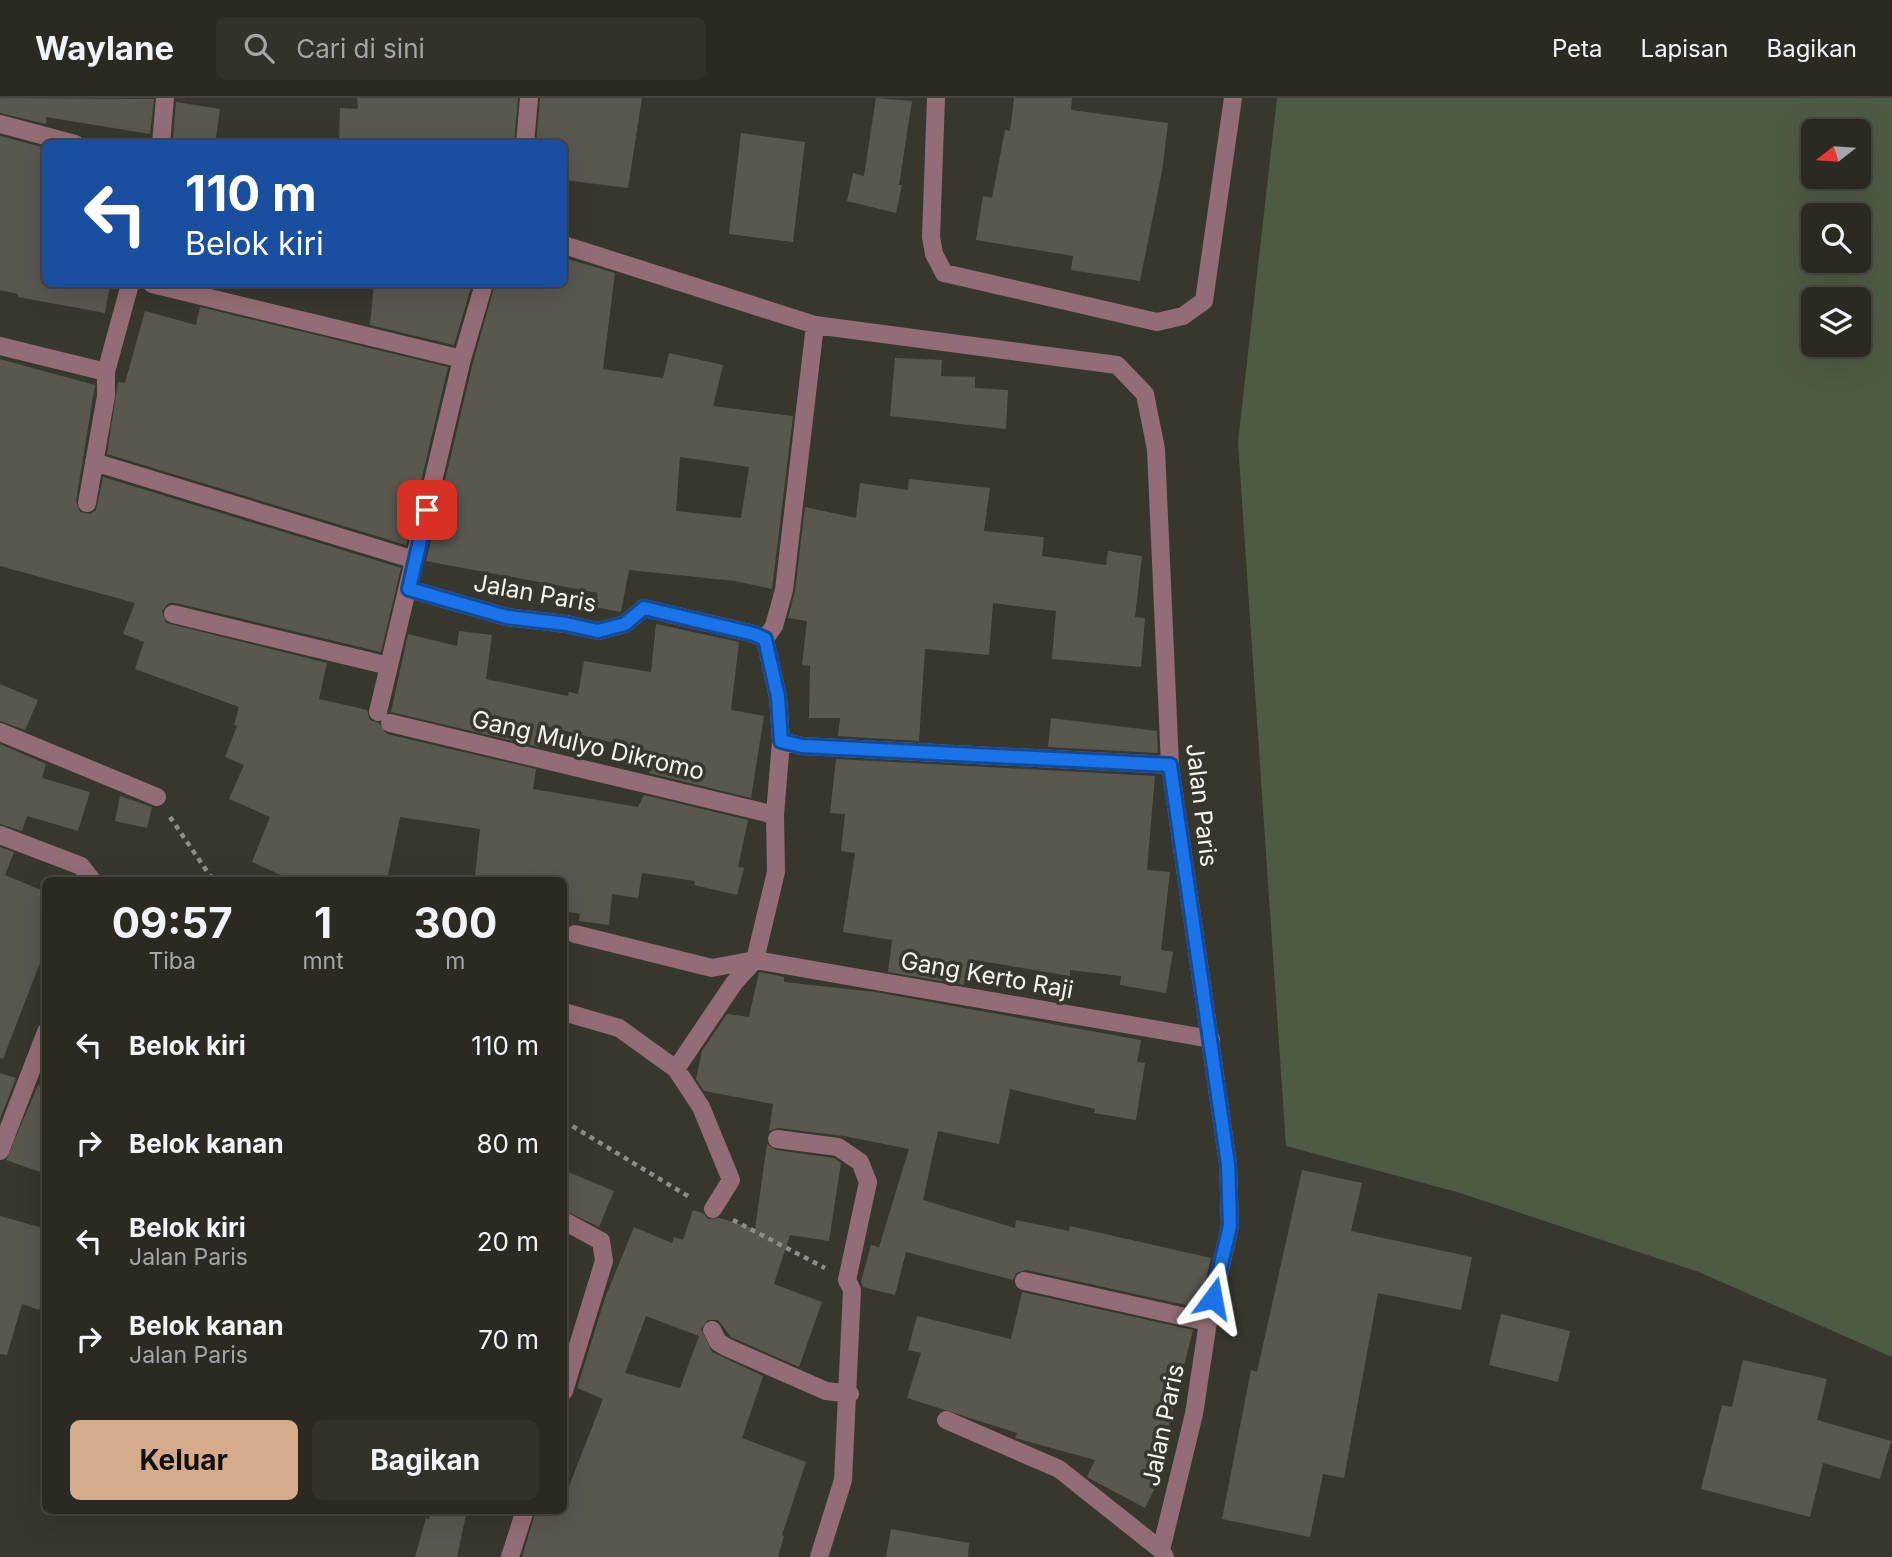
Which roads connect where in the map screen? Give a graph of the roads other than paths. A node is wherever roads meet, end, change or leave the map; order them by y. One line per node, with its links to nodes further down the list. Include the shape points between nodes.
1 (165, 98): 7 (street)
2 (529, 98): 8 (street)
3 (936, 98): 4 (street, via 931,237 944,273 1157,322 1183,316 1204,300)
4 (1233, 98)
5 (0, 124): 6 (street)
6 (60, 140)
7 (161, 140)
8 (526, 140)
9 (567, 246): 13 (street, Jalan Paris)
10 (129, 287): 16 (street)
11 (164, 287): 15 (street)
12 (483, 287): 15 (street)
13 (815, 325): 22 (street, via 785,590); 26 (street, Jalan Paris, via 1117,365 1145,394 1156,449)
14 (0, 346): 16 (street)
15 (462, 359): 19 (street)
16 (106, 372): 17 (street)
17 (94, 462): 18 (street); 19 (street)
18 (87, 503)
19 (415, 560): 20 (street)
20 (409, 589): 22 (street, Jalan Paris, via 507,617 598,631 625,624 644,608); 23 (street)
21 (173, 614): 23 (street)
22 (765, 639): 25 (street, via 778,697)
23 (389, 666): 28 (street, Gang Mulyo Dikromo, via 384,718)
24 (0, 732): 27 (street)
25 (781, 741): 26 (street, via 802,746); 28 (street)
26 (1170, 765): 34 (street, Jalan Paris)
27 (157, 797)
28 (775, 815): 32 (street, via 776,872)
29 (0, 835): 30 (street, via 81,866)
30 (90, 877)
31 (575, 934): 32 (street, via 712,968)
32 (755, 960): 34 (street, Gang Kerto Raji); 36 (street, via 734,983)
33 (567, 1013): 36 (street, via 619,1028)
34 (1211, 1039): 42 (street, Jalan Paris, via 1228,1164 1230,1226)
35 (42, 1042): 38 (street)
36 (676, 1069): 39 (street, via 701,1107 731,1180)
37 (777, 1139): 45 (street, via 838,1147 860,1163 868,1182 847,1280 852,1290)
38 (0, 1151)
39 (713, 1209)
40 (567, 1223): 44 (street, via 601,1241 604,1261)
41 (1024, 1281): 42 (street)
42 (1208, 1322): 48 (street, Jalan Paris, via 1194,1414)
43 (712, 1330): 45 (street, via 726,1348 826,1391)
44 (567, 1381)
45 (849, 1394): 50 (street, via 843,1480)
46 (946, 1420): 48 (street, via 1059,1469)
47 (524, 1514): 49 (street)
48 (1163, 1554)
49 (510, 1557)
50 (819, 1557)

